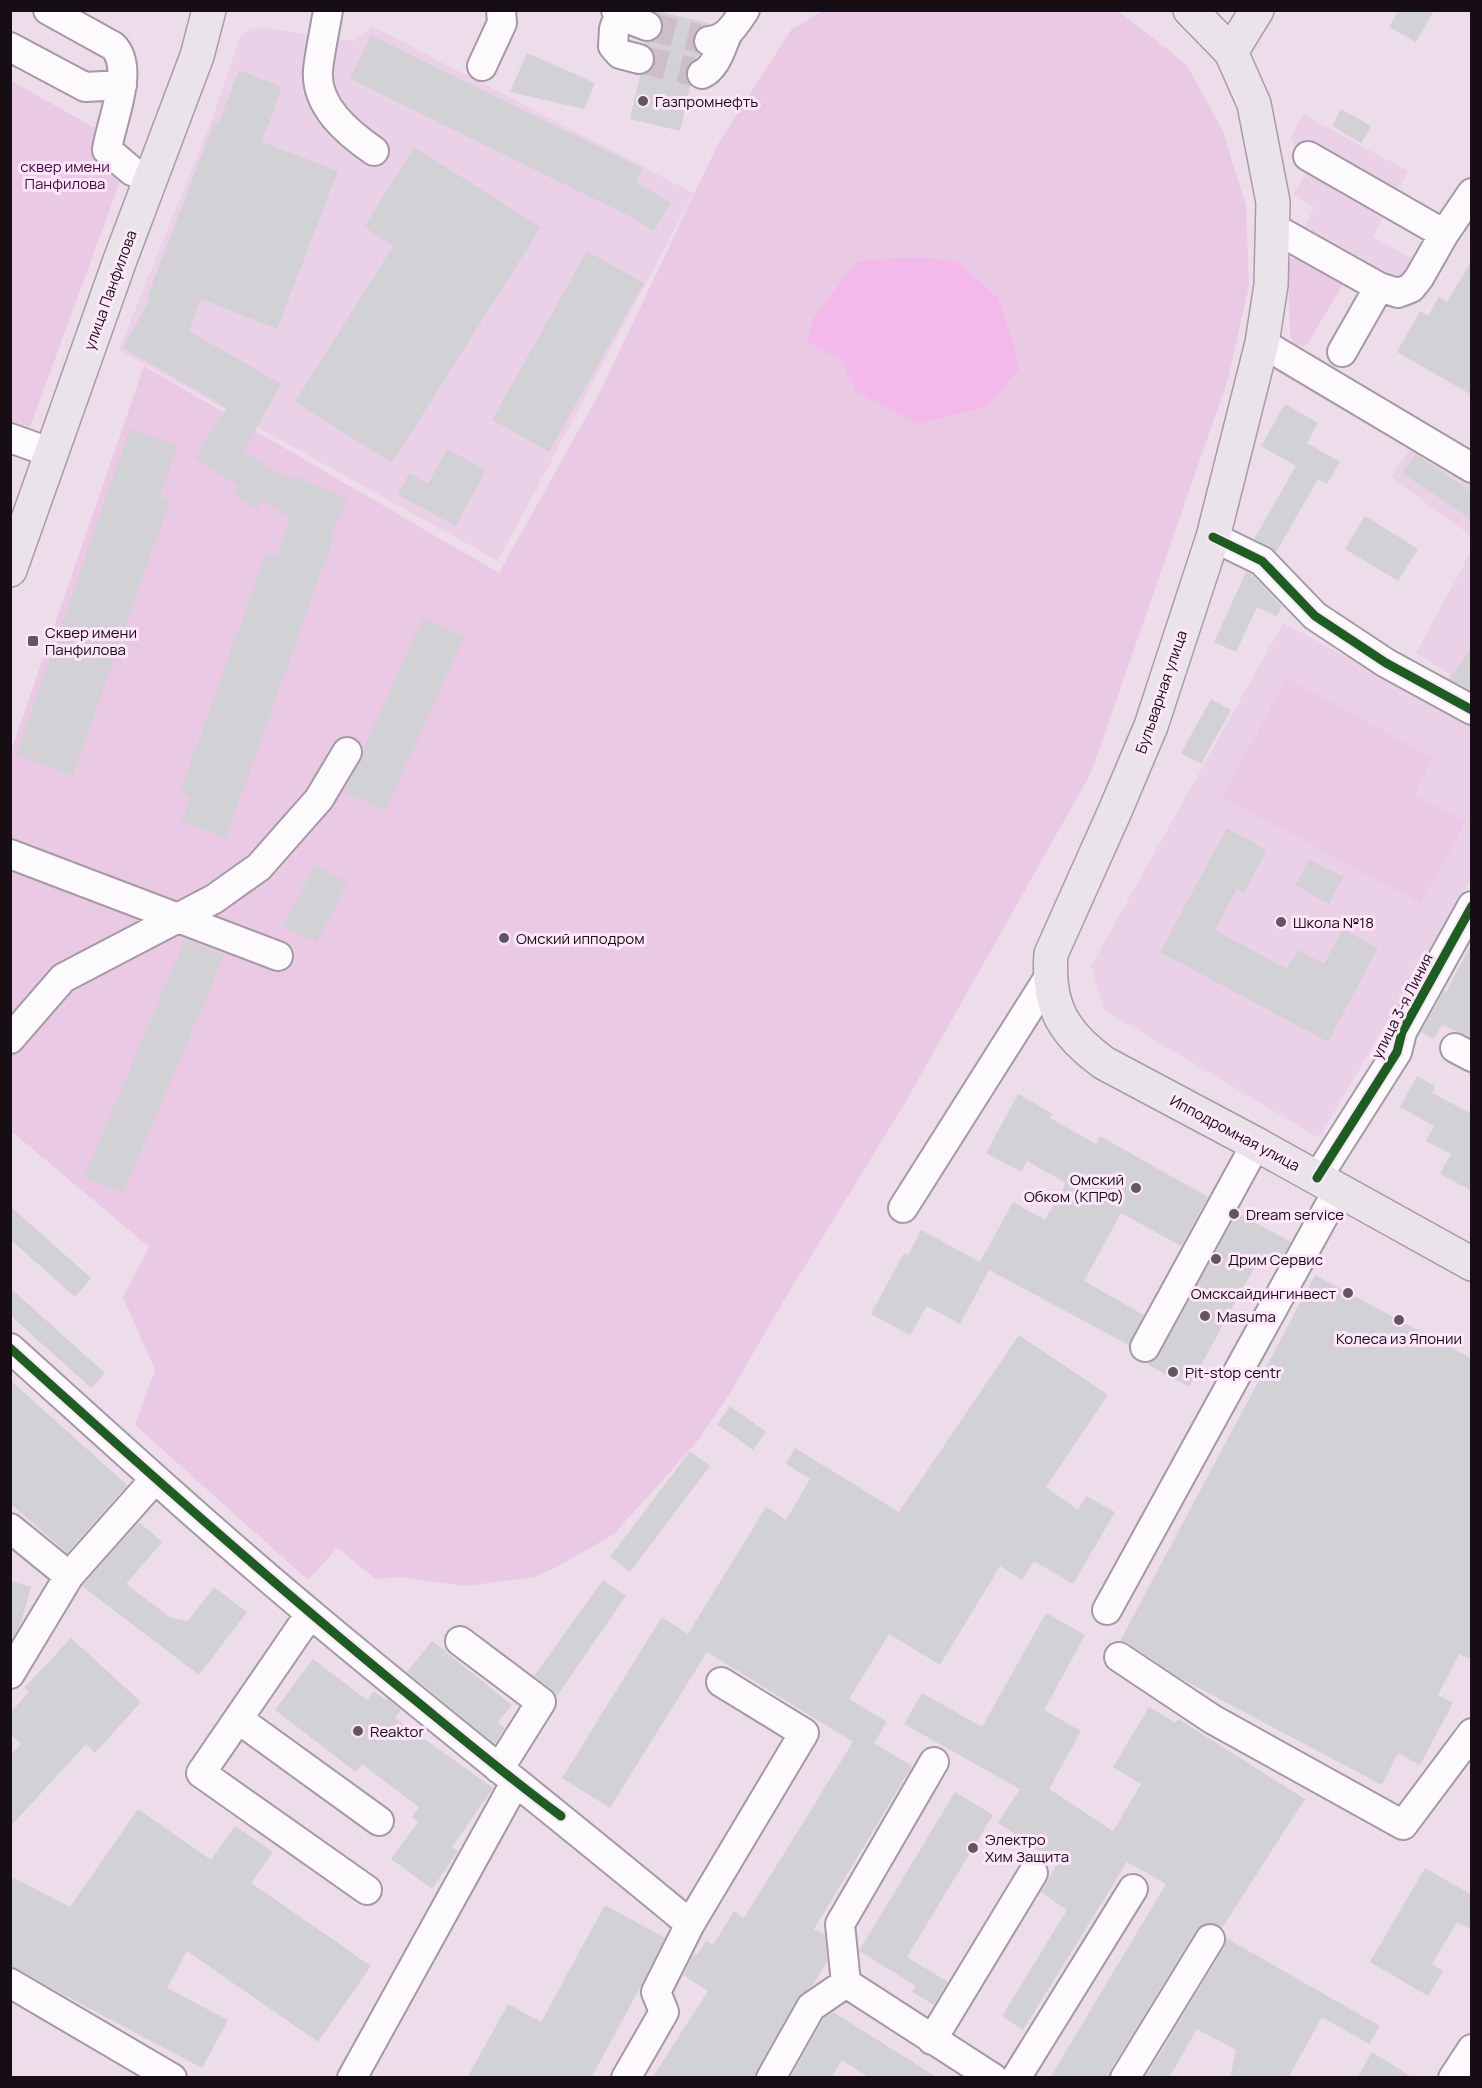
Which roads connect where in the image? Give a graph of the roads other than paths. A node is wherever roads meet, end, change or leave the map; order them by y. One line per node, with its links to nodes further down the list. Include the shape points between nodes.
1 (48, 10): 15 (street, via 118,51)
2 (209, 10): 18 (main road, улица Панфилова)
3 (328, 10): 16 (street, via 317,73 323,101 350,134)
4 (501, 10): 13 (street, via 502,23)
5 (745, 10): 14 (street, via 718,38 716,59 708,72)
6 (1190, 10): 11 (main road, Бульварная улица)
7 (1257, 10): 11 (main road)
8 (618, 13): 9 (street); 12 (street, via 613,46 620,54)
9 (647, 26)
10 (10, 47): 15 (street, via 85,87)
11 (1231, 52): 20 (main road, Бульварная улица, via 1254,104 1272,202)
12 (639, 59)
13 (482, 66)
14 (702, 74)
15 (122, 85): 18 (street, via 107,150 132,171)
16 (374, 151)
17 (1308, 156): 21 (street)
18 (151, 178): 26 (main road, улица Панфилова)
19 (1472, 193): 21 (street)
20 (1272, 227): 22 (street); 23 (main road, Бульварная улица, via 1271,285)
21 (1444, 234): 22 (street, via 1411,288 1398,293)
22 (1379, 287): 24 (street)
23 (1262, 343): 27 (street); 28 (main road, Бульварная улица)
24 (1342, 352)
25 (10, 438): 26 (street)
26 (52, 453): 29 (main road, улица Панфилова)
27 (1472, 468)
28 (1214, 537): 30 (street, via 1262,561 1324,622 1386,663); 36 (main road, Бульварная улица, via 1151,726 1051,954)
29 (10, 570)
30 (1471, 708)
31 (347, 752): 34 (street, via 319,799 259,867 214,899)
32 (10, 854): 34 (street)
33 (1472, 906): 40 (street, улица 3-я Линия, via 1402,1032 1397,1052)
34 (177, 918): 35 (street); 38 (street, via 63,978)
35 (278, 956)
36 (1049, 977): 37 (main road, Бульварная улица, via 1054,1006); 41 (street)
37 (1067, 1030): 39 (main road, Ипподромная улица, via 1104,1063)
38 (10, 1039)
39 (1256, 1144): 40 (main road, Ипподромная улица); 43 (street)
40 (1328, 1184): 42 (main road, Ипподромная улица); 48 (street, улица 3-я Линия)
41 (903, 1208)
42 (1472, 1264)
43 (1145, 1347)
44 (10, 1348): 45 (street)
45 (155, 1479): 47 (street); 49 (street)
46 (10, 1528): 47 (street)
47 (69, 1576): 52 (street)
48 (1107, 1610)
49 (310, 1614): 54 (street); 57 (street)
50 (460, 1641): 57 (street, via 541,1702)
51 (1119, 1657): 55 (street, via 1212,1719 1403,1825)
52 (10, 1674)
53 (721, 1682): 62 (street, via 804,1733)
54 (238, 1719): 58 (street); 61 (street, via 201,1773)
55 (1472, 1733)
56 (934, 1762): 64 (street, via 840,1924)
57 (507, 1776): 62 (street); 69 (street)
58 (380, 1821)
59 (1033, 1874): 66 (street)
60 (1133, 1889): 73 (street)
61 (367, 1890)
62 (690, 1924): 70 (street, via 657,1992 664,2012)
63 (1210, 1939): 74 (street)
64 (846, 1983): 66 (street); 71 (street, via 811,2007)
65 (12, 1990): 68 (street)
66 (932, 2040): 72 (street)
67 (1472, 2049): 75 (street)
68 (172, 2078)
69 (352, 2078)
70 (626, 2078)
71 (771, 2078)
72 (993, 2078)
73 (1016, 2078)
74 (1125, 2078)
75 (1453, 2078)

